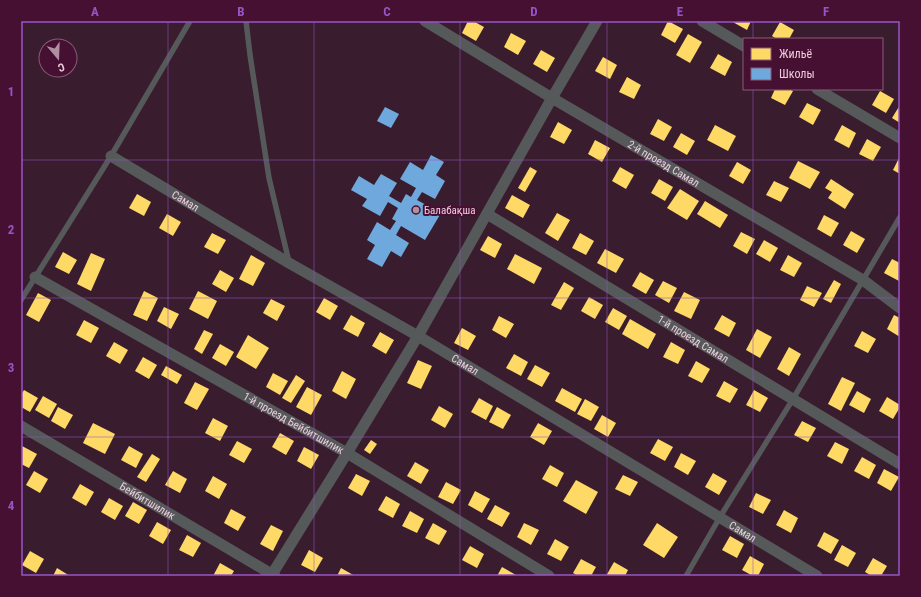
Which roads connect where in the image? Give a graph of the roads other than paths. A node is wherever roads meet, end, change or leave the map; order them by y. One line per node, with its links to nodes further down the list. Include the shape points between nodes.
1 (190, 21): 10 (lane)
2 (246, 21): 13 (lane, via 269,178)
3 (425, 21): 8 (street, 2-й проезд Самал)
4 (598, 21): 8 (street)
5 (702, 21): 6 (street)
6 (743, 45)
7 (819, 90): 9 (street)
8 (552, 98): 11 (street); 15 (street, 2-й проезд Самал)
9 (900, 138)
10 (111, 156): 13 (street, Самал); 14 (lane)
11 (486, 214): 18 (street); 19 (street, 1-й проезд Самал)
12 (900, 217): 15 (lane)
13 (289, 263): 18 (street, Самал)
14 (35, 278): 16 (lane); 21 (street, 1-й проезд Бейбитшилик)
15 (863, 280): 17 (street, 2-й проезд Самал); 19 (lane)
16 (21, 300)
17 (900, 308)
18 (418, 336): 21 (street); 23 (street, Самал)
19 (793, 399): 22 (street, 1-й проезд Самал); 23 (lane)
20 (21, 426): 24 (street, Бейбитшилик)
21 (347, 453): 24 (street); 25 (street, 1-й проезд Бейбитшилик)
22 (900, 464)
23 (720, 517): 26 (lane); 27 (street, Самал)
24 (272, 575)
25 (549, 576)
26 (686, 576)
27 (817, 576)

